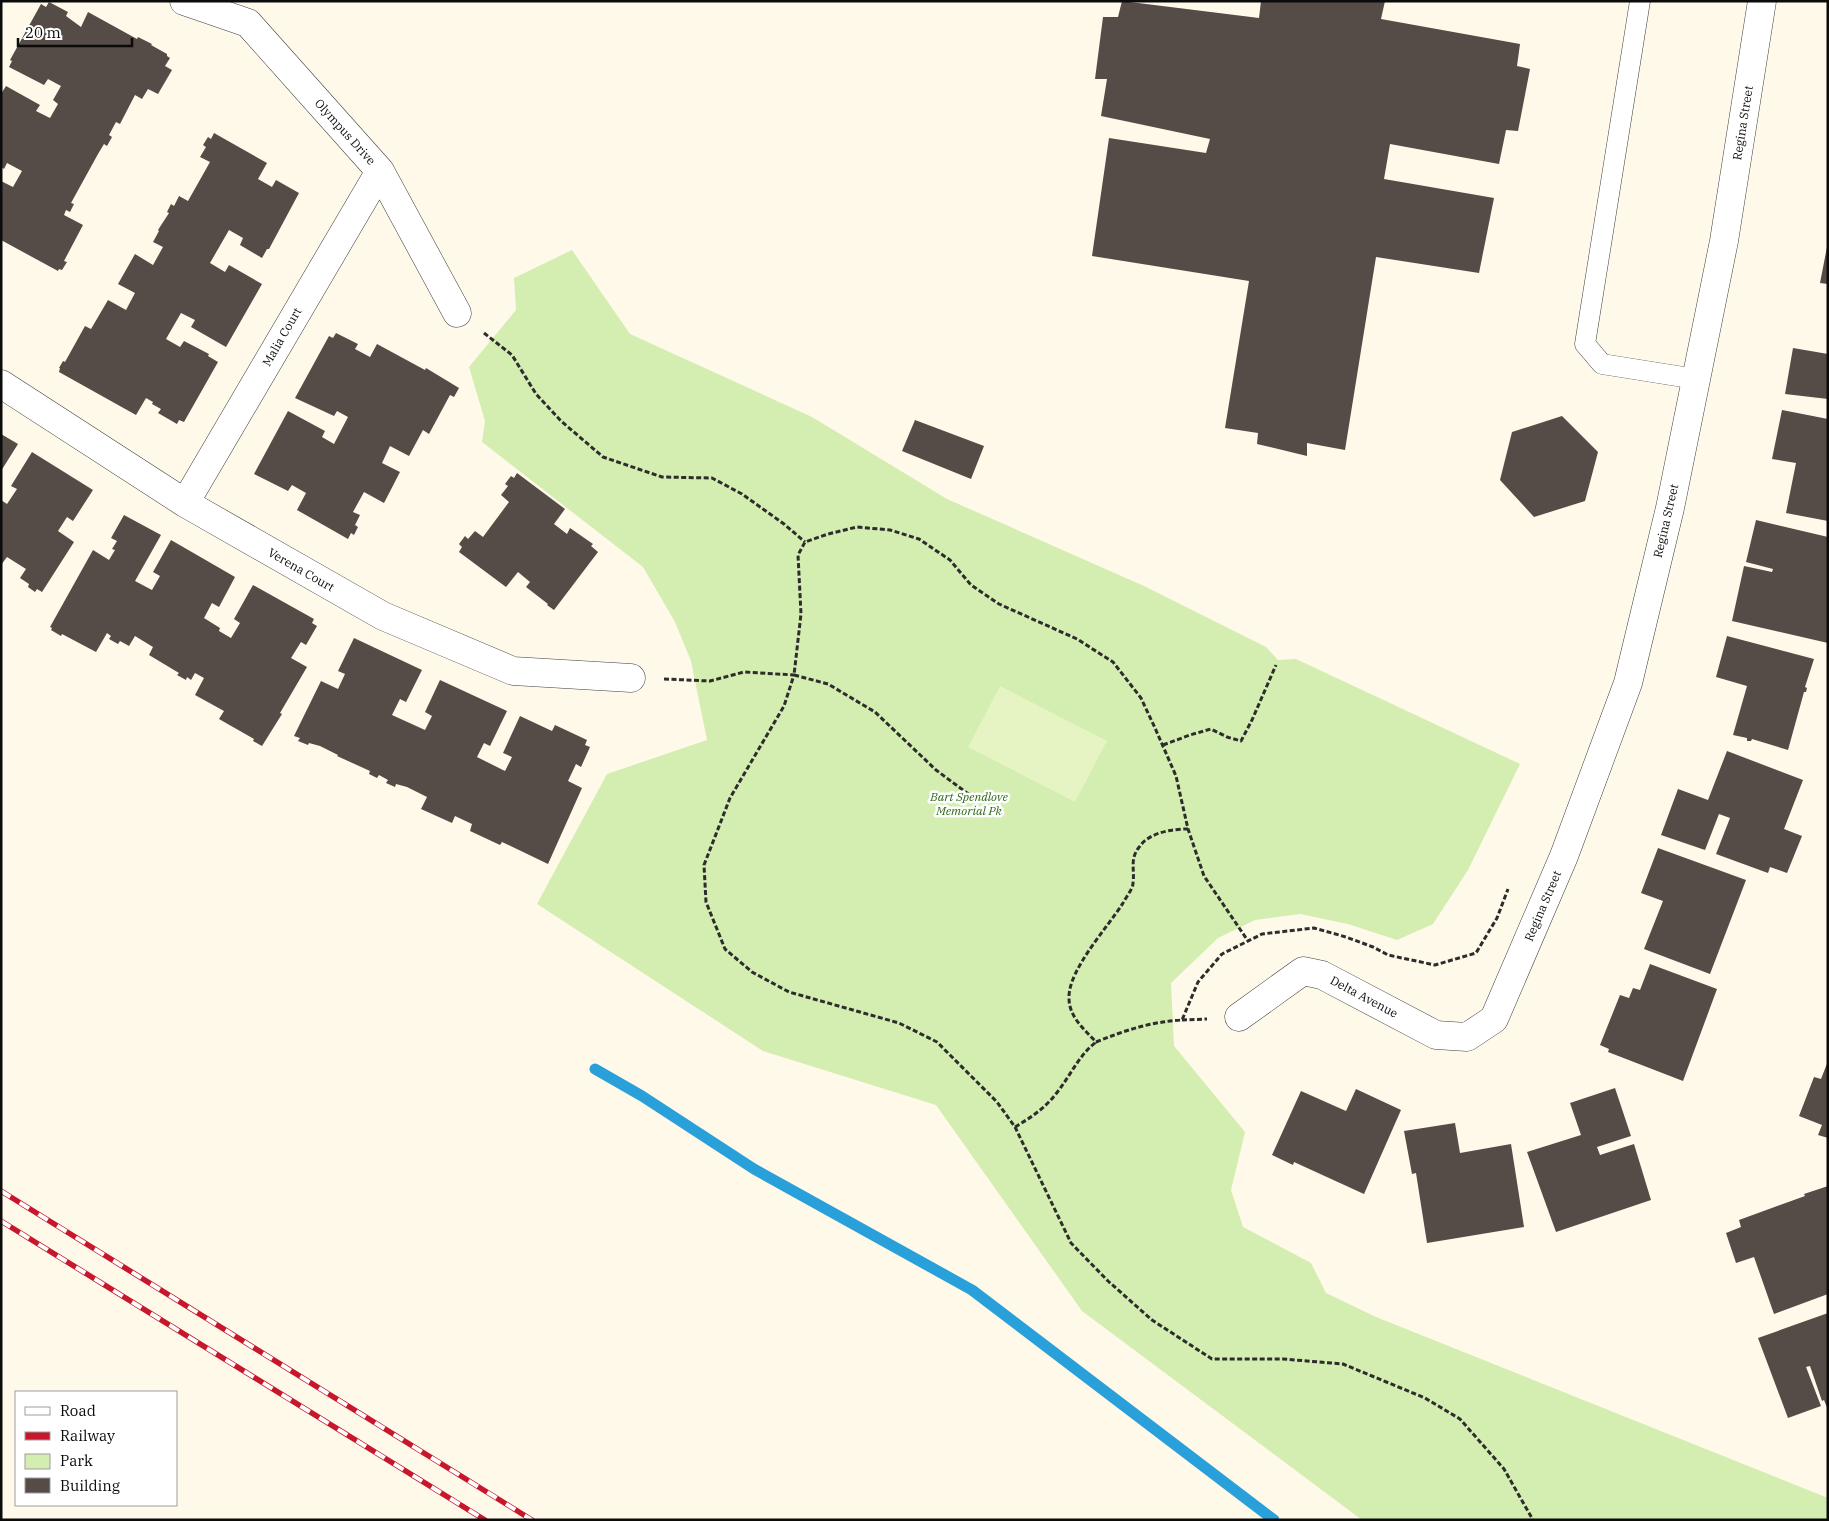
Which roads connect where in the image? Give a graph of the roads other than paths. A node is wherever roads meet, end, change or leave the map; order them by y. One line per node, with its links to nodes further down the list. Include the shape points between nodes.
1 (184, 1): 4 (street, Olympus Drive, via 248,24)
2 (1640, 1): 6 (lane, via 1585,344 1602,364)
3 (1762, 1): 6 (street, Regina Street, via 1724,241)
4 (380, 171): 5 (street, Olympus Drive); 8 (street, Malia Court)
5 (457, 312)
6 (1696, 379): 11 (street, Regina Street, via 1670,508 1628,683 1564,856)
7 (1, 384): 8 (street, Verena Court)
8 (184, 503): 9 (street, Verena Court, via 383,616 513,671)
9 (631, 678)
10 (1239, 1017): 11 (street, Delta Avenue, via 1303,971 1322,975 1436,1035 1468,1037)
11 (1494, 1019)

